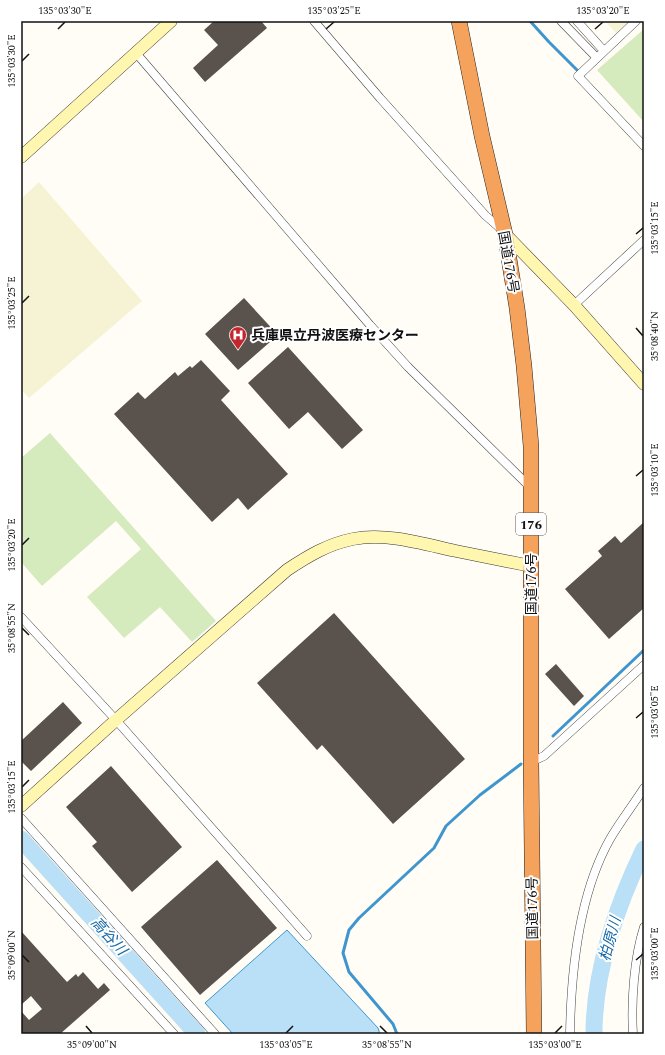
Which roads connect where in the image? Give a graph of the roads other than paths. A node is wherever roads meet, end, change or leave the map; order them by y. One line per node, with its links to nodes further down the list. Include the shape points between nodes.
1 (171, 21): 8 (street)
2 (314, 21): 12 (street, via 385,104)
3 (459, 21): 12 (highway, 国道176号 / 176)
4 (562, 21): 9 (street)
5 (576, 21): 7 (street)
6 (636, 21): 7 (street)
7 (604, 51): 9 (street)
8 (136, 53): 11 (street); 16 (street, via 408,367)
9 (597, 58): 10 (street, via 578,76)
10 (644, 146)
11 (21, 157)
12 (505, 234): 14 (street); 16 (highway, 国道176号 / 176, via 524,366)
13 (644, 240): 14 (street)
14 (574, 305): 15 (street)
15 (644, 384)
16 (531, 488): 17 (highway, 国道176号 / 176)
17 (531, 566): 20 (street, via 415,541 379,537 354,538 334,544 311,554 287,570); 21 (highway, 国道176号 / 176)
18 (21, 617): 20 (street)
19 (644, 665): 21 (street, via 544,756)
20 (116, 720): 23 (street); 27 (street)
21 (531, 762): 30 (highway, 国道176号 / 176)
22 (644, 788): 31 (street, via 610,840 593,878 573,967)
23 (21, 806)
24 (21, 818): 29 (street)
25 (21, 867): 28 (street)
26 (644, 928): 32 (street, via 637,961)
27 (307, 936)
28 (174, 1034)
29 (215, 1034)
30 (534, 1034)
31 (570, 1034)
32 (633, 1034)

